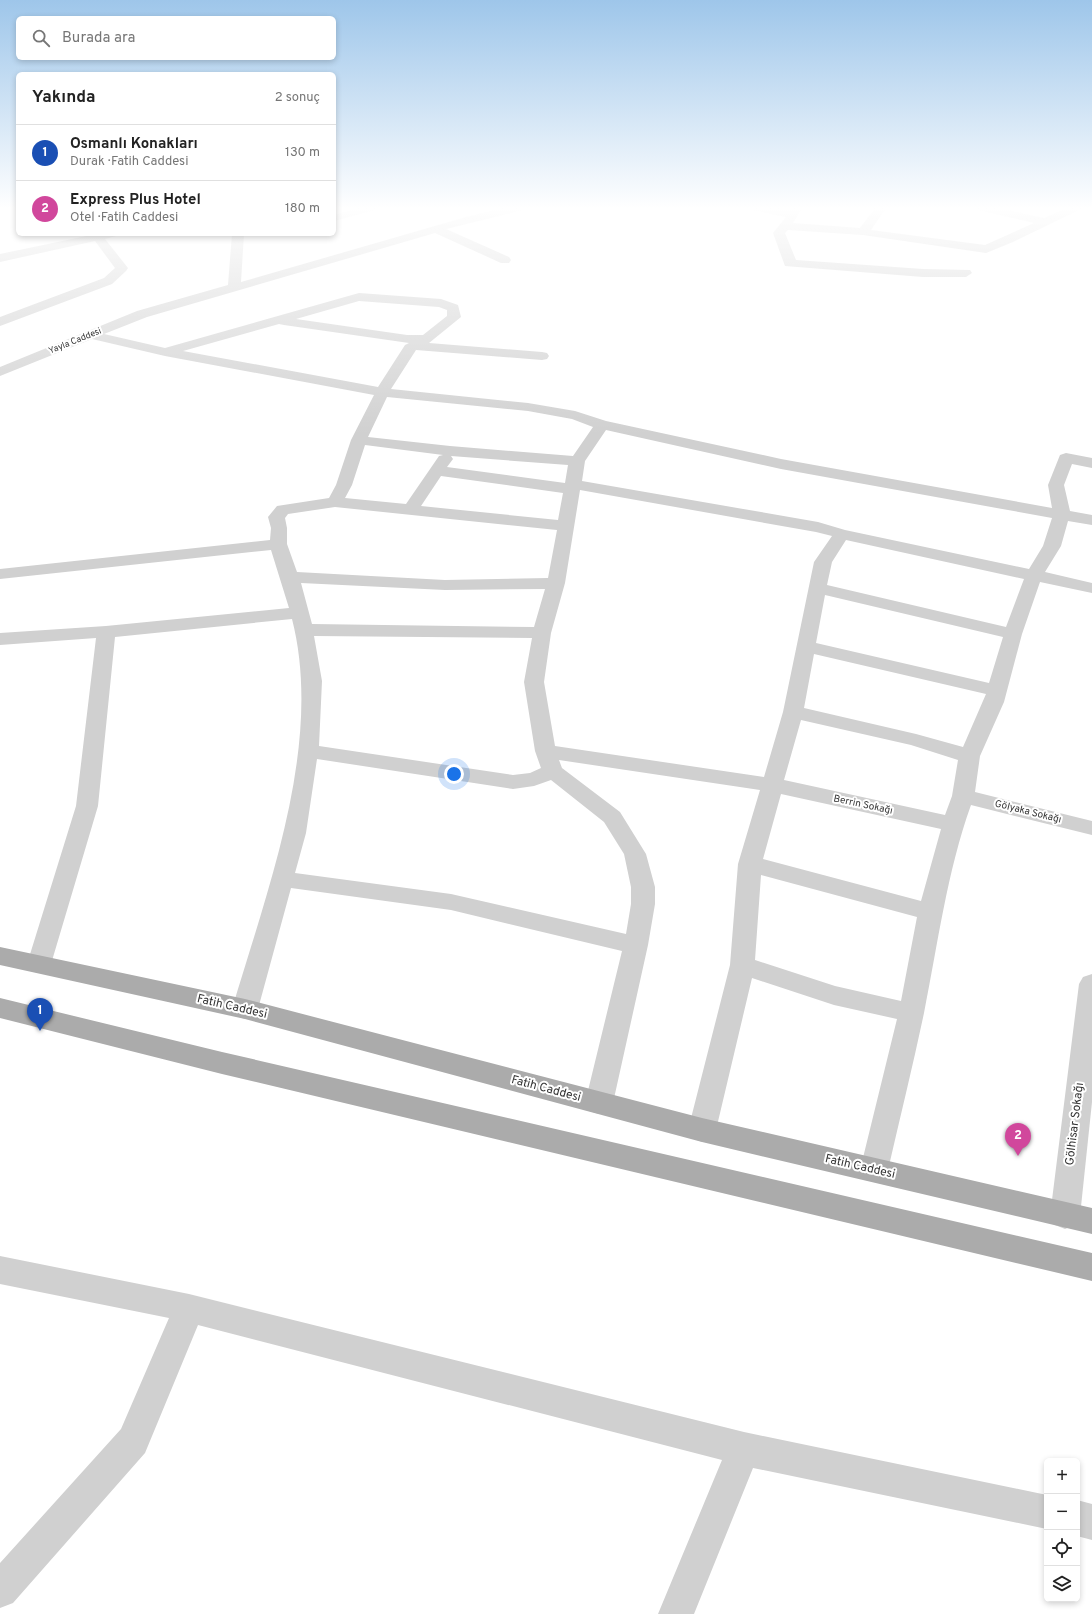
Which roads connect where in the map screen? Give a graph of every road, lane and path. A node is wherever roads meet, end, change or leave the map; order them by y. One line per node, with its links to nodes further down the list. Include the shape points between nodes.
1 (99, 283): 6 (street)
2 (234, 283): 4 (street)
3 (250, 283): 4 (street, Yayla Caddesi)
4 (234, 288): 7 (street, Yayla Caddesi, via 142,314)
5 (278, 320): 8 (street); 8 (street, via 359,297 441,303 453,308 454,317); 9 (street)
6 (0, 322)
7 (91, 335): 9 (street); 11 (street, Yayla Caddesi)
8 (421, 342): 10 (street); 12 (street, via 410,348)
9 (165, 352): 12 (street)
10 (542, 356)
11 (0, 372)
12 (383, 392): 13 (street, via 528,407 575,415); 14 (street)
13 (602, 425): 16 (street); 22 (street, via 781,464)
14 (359, 440): 15 (street); 20 (street, via 344,485)
15 (450, 451): 16 (street); 18 (street)
16 (577, 461): 19 (street)
17 (1092, 463): 22 (street, via 1066,458 1056,485)
18 (438, 471): 19 (street); 21 (street)
19 (572, 487): 24 (street); 25 (street, via 818,527)
20 (335, 502): 21 (street); 26 (street, via 283,510 276,517 279,528)
21 (411, 509): 24 (street)
22 (1062, 514): 23 (street); 29 (street, via 1052,546)
23 (1092, 520)
24 (566, 526): 30 (street)
25 (842, 534): 29 (street, via 980,563); 31 (street, via 823,562)
26 (278, 544): 27 (street); 28 (street)
27 (0, 574)
28 (290, 577): 30 (street, via 445,585); 33 (street)
29 (1033, 577): 32 (street); 36 (street)
30 (556, 583): 35 (street)
31 (817, 588): 36 (street); 38 (street)
32 (1092, 588)
33 (302, 621): 34 (street); 35 (street); 41 (street, via 312,681)
34 (106, 632): 37 (street); 53 (street, via 87,806)
35 (542, 633): 43 (street, via 534,682)
36 (1013, 634): 39 (street)
37 (0, 639)
38 (806, 646): 39 (street); 40 (street)
39 (997, 691): 42 (street)
40 (793, 712): 42 (street, via 916,740); 44 (street)
41 (308, 751): 43 (street, via 513,782 534,778); 49 (street, via 295,833)
42 (969, 756): 45 (street)
43 (549, 761): 44 (street, Berrin Sokağı); 51 (street, via 612,817 629,841 640,870 643,887 643,904)
44 (773, 785): 46 (street, Berrin Sokağı); 48 (street)
45 (963, 796): 46 (street); 47 (street, Gölyaka Sokağı)
46 (953, 824): 50 (street)
47 (1092, 828)
48 (750, 864): 50 (street); 54 (street)
49 (282, 879): 51 (street, via 451,902); 57 (street)
50 (930, 912): 58 (street)
51 (636, 945): 59 (street)
52 (0, 956): 53 (main road, Fatih Caddesi)
53 (39, 964): 57 (main road, Fatih Caddesi)
54 (742, 965): 58 (street, via 834,995); 60 (street)
55 (1092, 984): 62 (street, Gölhisar Sokağı)
56 (0, 1008): 64 (main road, via 230,1065)
57 (245, 1009): 59 (main road, Fatih Caddesi)
58 (911, 1013): 61 (street)
59 (599, 1103): 60 (main road, Fatih Caddesi)
60 (702, 1130): 61 (main road, Fatih Caddesi)
61 (874, 1170): 62 (main road, Fatih Caddesi)
62 (1064, 1216): 63 (main road, Fatih Caddesi)
63 (1092, 1221)
64 (1092, 1267)
65 (0, 1270): 66 (street)
66 (189, 1308): 67 (street); 71 (street, via 133,1441)
67 (744, 1449): 68 (street); 72 (street)
68 (1044, 1511)
69 (1080, 1519): 70 (street)
70 (1092, 1522)
71 (0, 1590)
72 (676, 1614)

